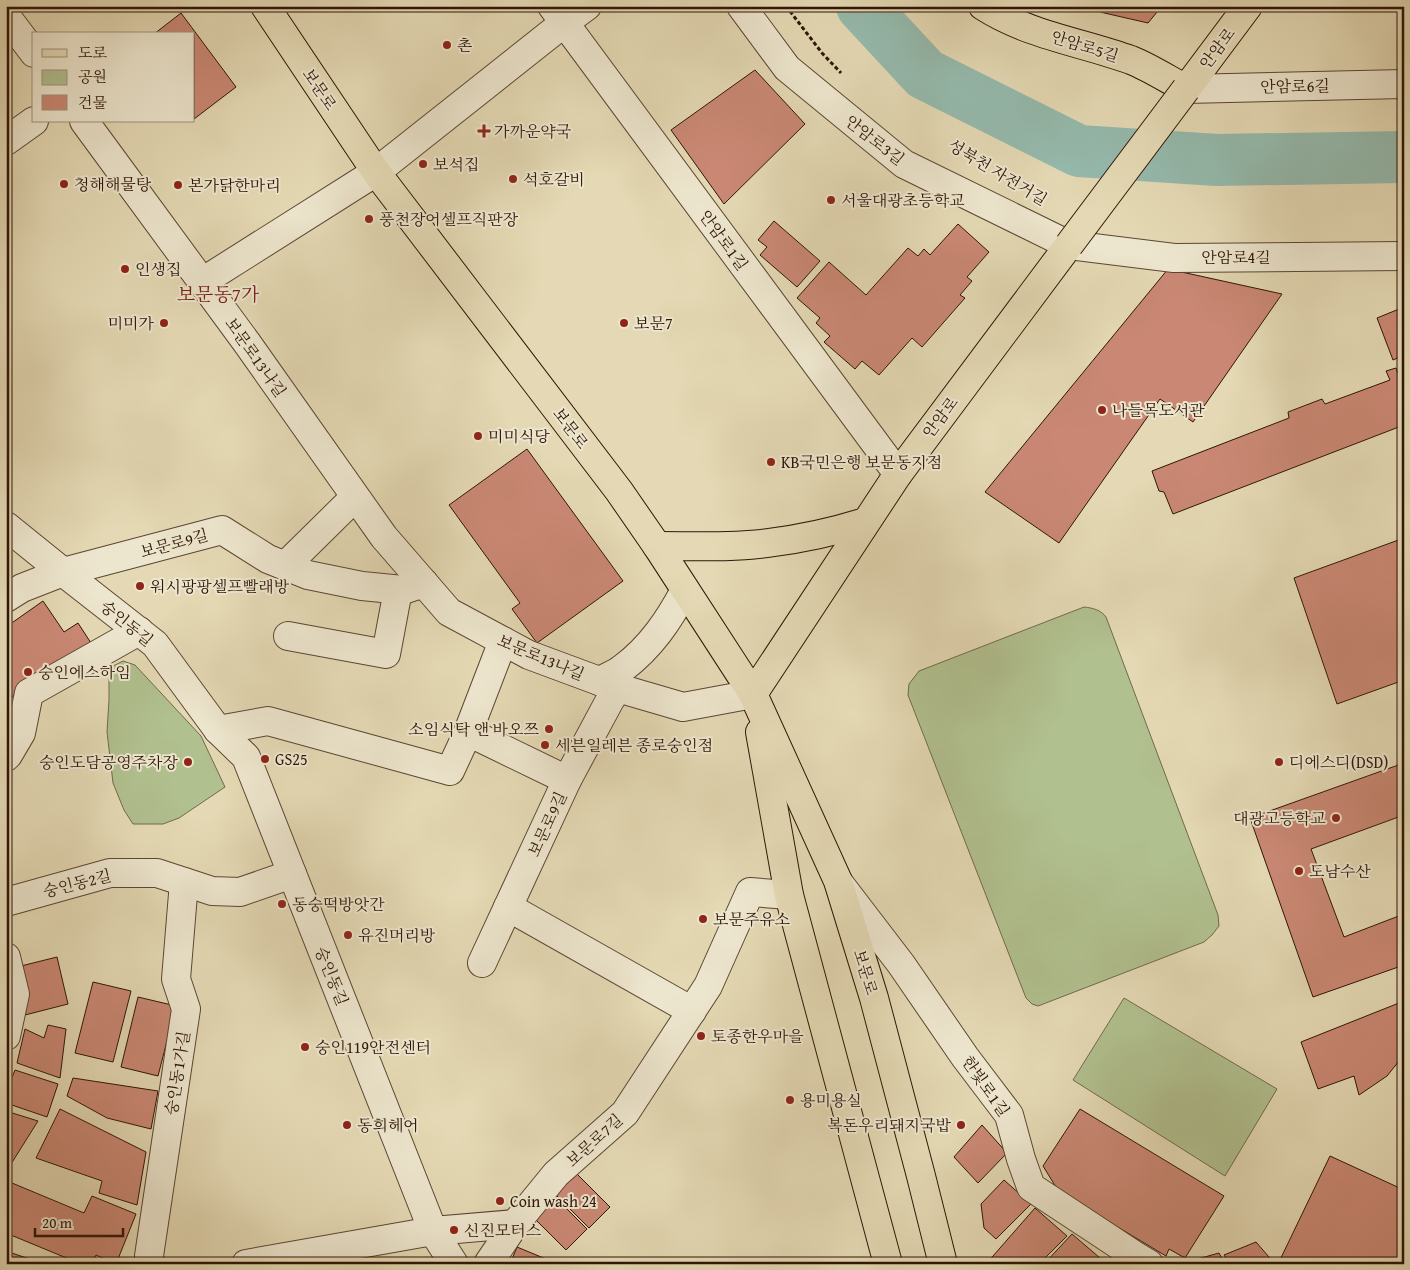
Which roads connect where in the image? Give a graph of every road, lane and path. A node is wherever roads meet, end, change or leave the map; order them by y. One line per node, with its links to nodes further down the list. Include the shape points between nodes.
1 (264, 6): 16 (main road, 보문로)
2 (587, 6): 7 (street)
3 (741, 6): 17 (street, 안암로3길, via 787,68 904,164)
4 (786, 6): 10 (path, via 822,53)
5 (982, 6): 12 (main road, 안암로5길, via 1036,32 1133,61)
6 (1248, 6): 12 (main road, 안암로)
7 (558, 14): 16 (street); 20 (street, 안암로1길)
8 (6, 16): 9 (street)
9 (32, 50)
10 (842, 73)
11 (1404, 84): 12 (street, 안암로6길)
12 (1186, 89): 17 (main road, 안암로, bridge)
13 (32, 122): 15 (street)
14 (85, 122): 19 (street, 보문로13나길)
15 (6, 141)
16 (376, 172): 19 (street); 24 (main road, 보문로, via 619,491)
17 (1069, 245): 18 (street, 안암로4길, via 1174,258); 20 (main road, 안암로)
18 (1404, 256)
19 (202, 282): 21 (street, 보문로13나길)
20 (898, 474): 22 (main road, 안암로)
21 (356, 497): 25 (street); 27 (street, 보문로13나길, via 384,537)
22 (865, 522): 24 (main road, via 832,532 768,543); 34 (main road, 안암로)
23 (6, 526): 26 (street, 숭인동길)
24 (657, 546): 28 (main road, 보문로)
25 (286, 565): 26 (street, 보문로9길, via 268,559 222,530); 27 (street, 보문로9길, via 308,575 362,586)
26 (63, 572): 29 (street, 보문로9길); 30 (street, 숭인동길)
27 (411, 587): 31 (street, via 386,654); 32 (street, 보문로13나길)
28 (685, 590): 33 (street, via 656,638); 34 (main road, 보문로)
29 (6, 598)
30 (139, 631): 35 (street, 숭인동길, via 155,644); 37 (street, via 30,693 21,733)
31 (288, 636)
32 (503, 641): 33 (street, 보문로13나길, via 530,655); 36 (street)
33 (609, 685): 34 (street, 보문로13나길, via 684,707); 38 (street, 보문로9길, via 610,700)
34 (752, 694): 40 (main road, 보문로); 42 (main road, 보문로)
35 (218, 730): 36 (street, via 268,721 450,771); 39 (street, 숭인동길, via 246,756)
36 (468, 732): 38 (street)
37 (6, 757)
38 (566, 780): 44 (street, 보문로9길)
39 (292, 874): 41 (street, 숭인동2길, via 240,892 212,891); 50 (street, 숭인동길)
40 (838, 881): 56 (main road, 보문로, via 876,1007); 57 (street, 한빛로1길, via 1009,1115 1031,1187)
41 (184, 882): 43 (street, 숭인동2길, via 158,873 110,872); 51 (street, 숭인동1가길, via 176,979 186,1009)
42 (789, 895): 47 (street, 보문로7길, via 750,892 708,986); 55 (main road, 보문로)
43 (6, 902)
44 (508, 907): 46 (street, 보문로9길); 47 (street)
45 (6, 957): 48 (street, via 15,994)
46 (482, 963)
47 (692, 1011): 49 (street, 보문로7길, via 624,1113 556,1174)
48 (6, 1036)
49 (515, 1224): 50 (street); 54 (street, 보문로7길)
50 (433, 1231): 52 (street); 53 (street, 숭인동길)
51 (150, 1264)
52 (246, 1264)
53 (454, 1264)
54 (488, 1264)
55 (888, 1264)
56 (943, 1264)
57 (1149, 1264)

